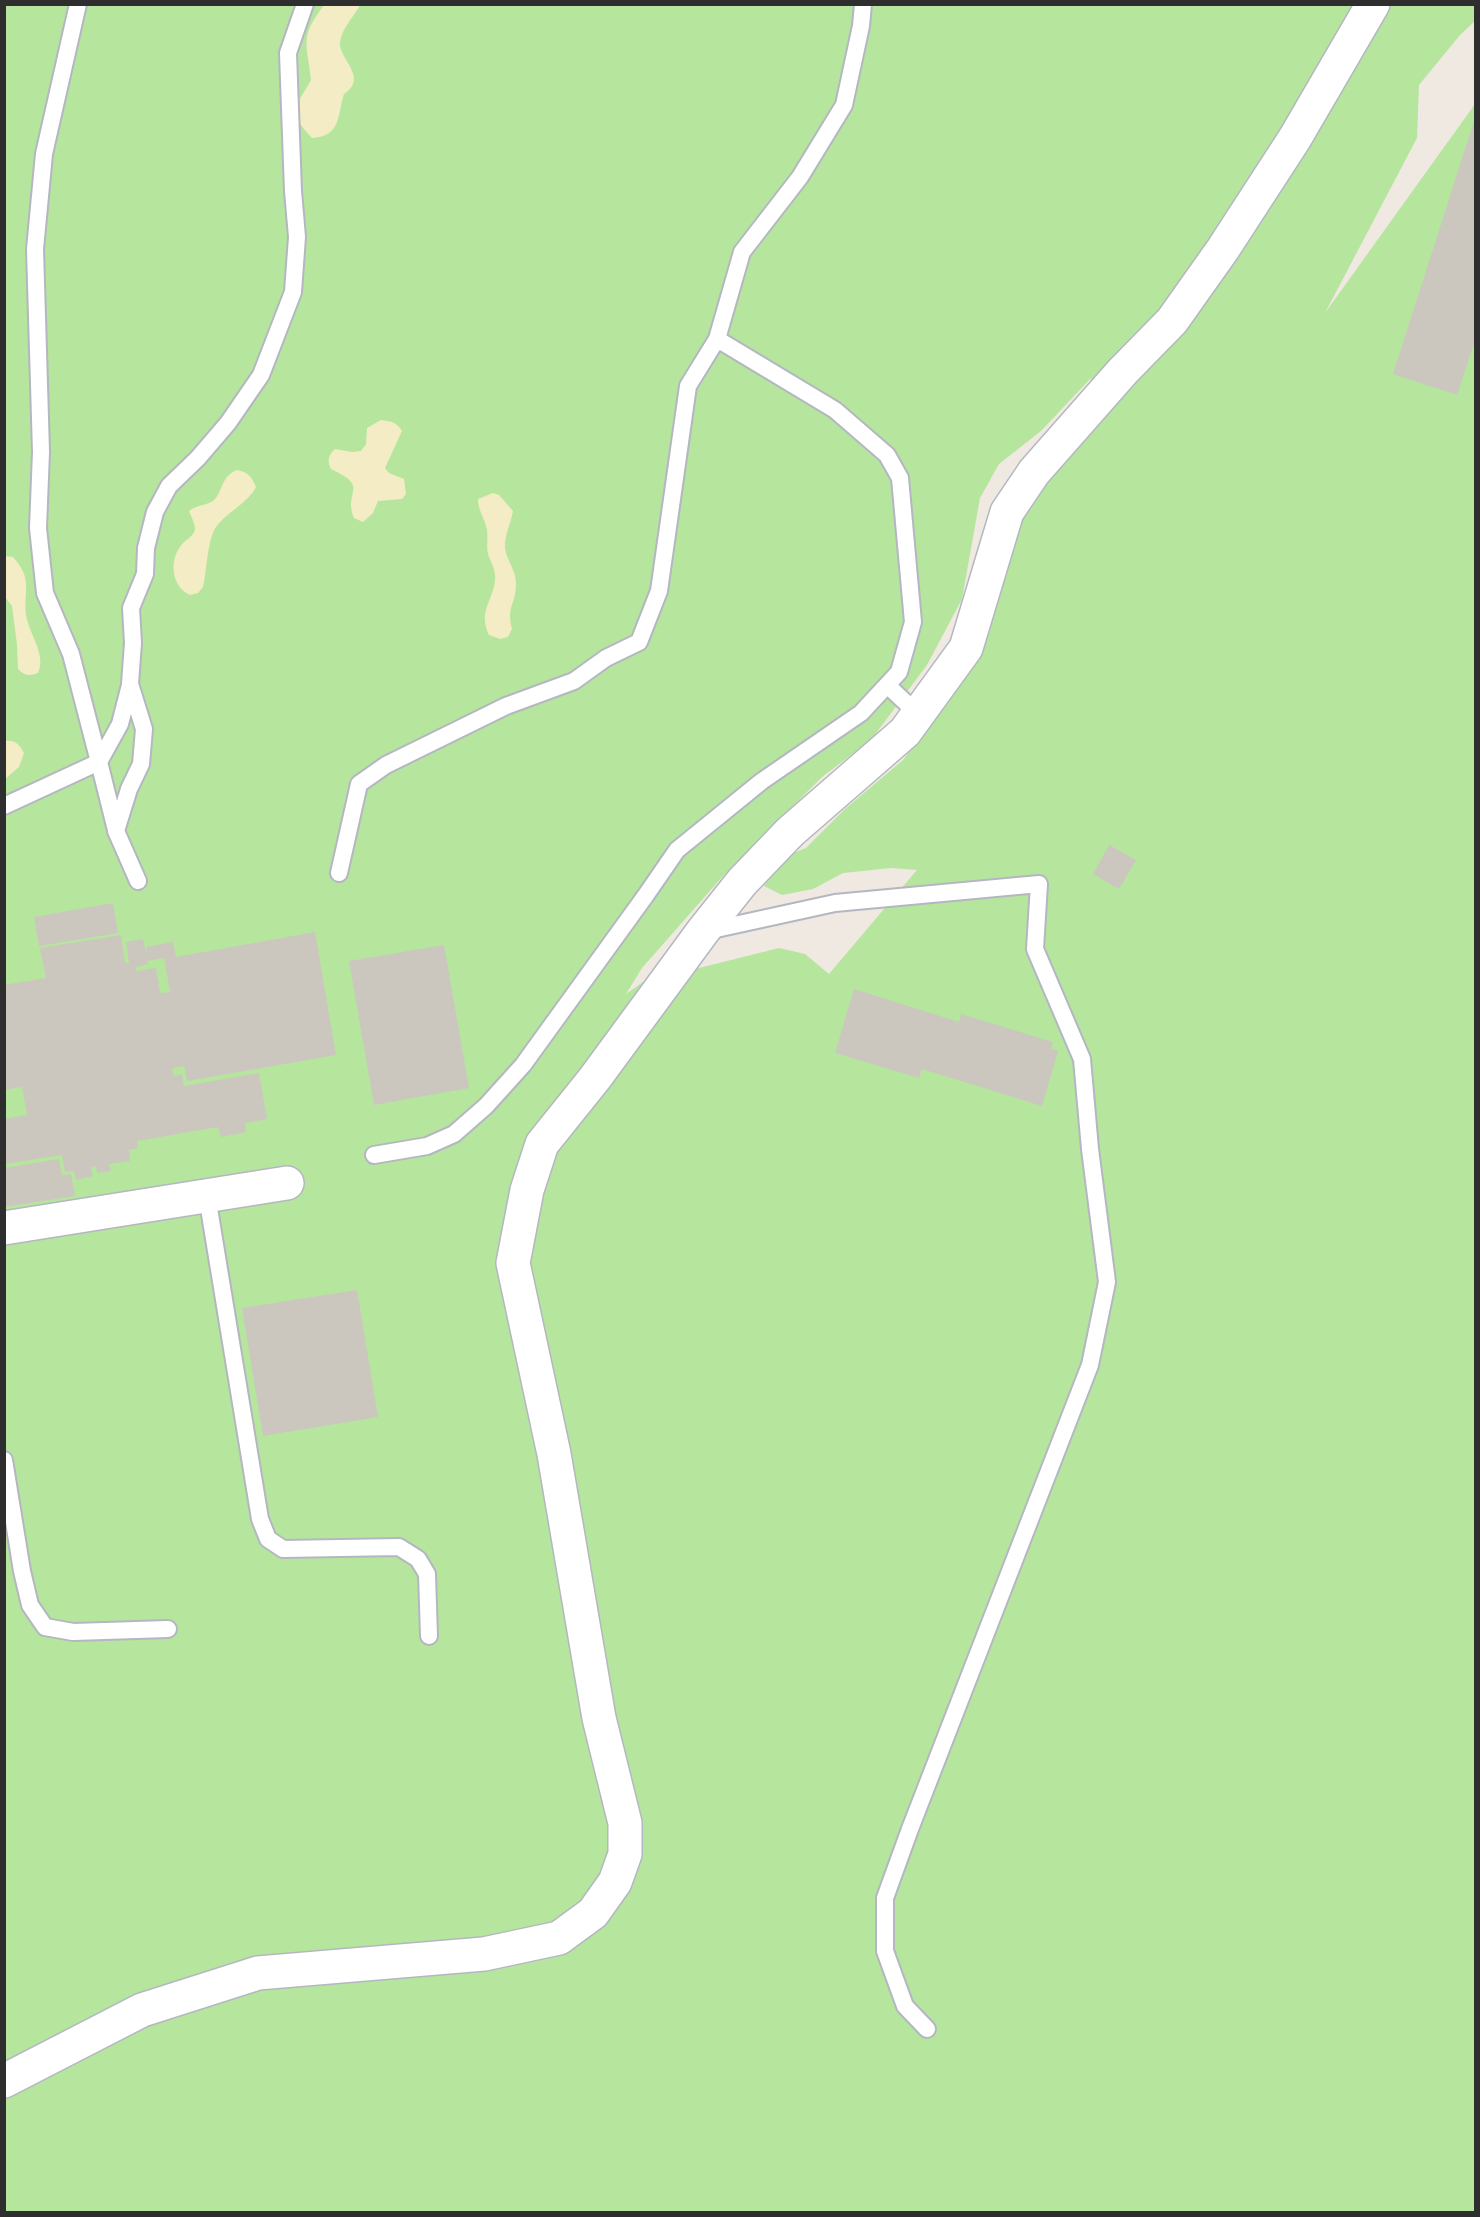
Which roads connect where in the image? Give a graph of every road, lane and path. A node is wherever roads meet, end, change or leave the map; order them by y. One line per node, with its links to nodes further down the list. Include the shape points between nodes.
1 (78, 4): 9 (lane, via 44,154 35,249 41,452 38,528 45,593 71,654)
2 (305, 4): 6 (lane, via 288,53 297,237 293,292 261,375 228,423 169,486 155,512 146,548 145,574 131,608)
3 (863, 4): 5 (lane, via 844,105 800,177 742,252)
4 (1372, 4): 8 (street, via 1289,147 1173,321 1034,472 1007,512 966,648)
5 (717, 339): 7 (lane, via 835,410 887,454 900,478 913,622 899,672); 12 (lane, via 688,386 659,591 639,642 606,658 574,681 506,706 386,765 359,784)
6 (130, 684): 9 (lane, via 120,724); 11 (lane, via 144,729 141,764)
7 (888, 687): 8 (lane); 15 (lane, via 861,712 762,781 677,849 523,1065 486,1106 454,1134 427,1146)
8 (918, 714): 14 (street, via 905,732 790,832 742,882)
9 (99, 762): 10 (lane); 11 (lane)
10 (4, 807)
11 (116, 831): 13 (lane)
12 (339, 873)
13 (138, 881)
14 (703, 931): 22 (lane, via 835,903 1039,884 1035,949 1082,1059 1107,1282 1090,1365 885,1898 885,1951 905,2006); 23 (street, via 542,1144 527,1190 513,1263 554,1454 599,1718 625,1822 625,1854 615,1882 594,1913 559,1938 484,1954 258,1973 142,2010)
15 (374, 1155)
16 (287, 1183): 17 (street)
17 (207, 1196): 18 (street); 21 (lane, via 260,1519 268,1539 283,1549 399,1547 418,1559 427,1574)
18 (4, 1228)
19 (4, 1460): 20 (lane, via 30,1605 45,1627 73,1632)
20 (168, 1629)
21 (429, 1636)
22 (927, 2029)
23 (4, 2081)

